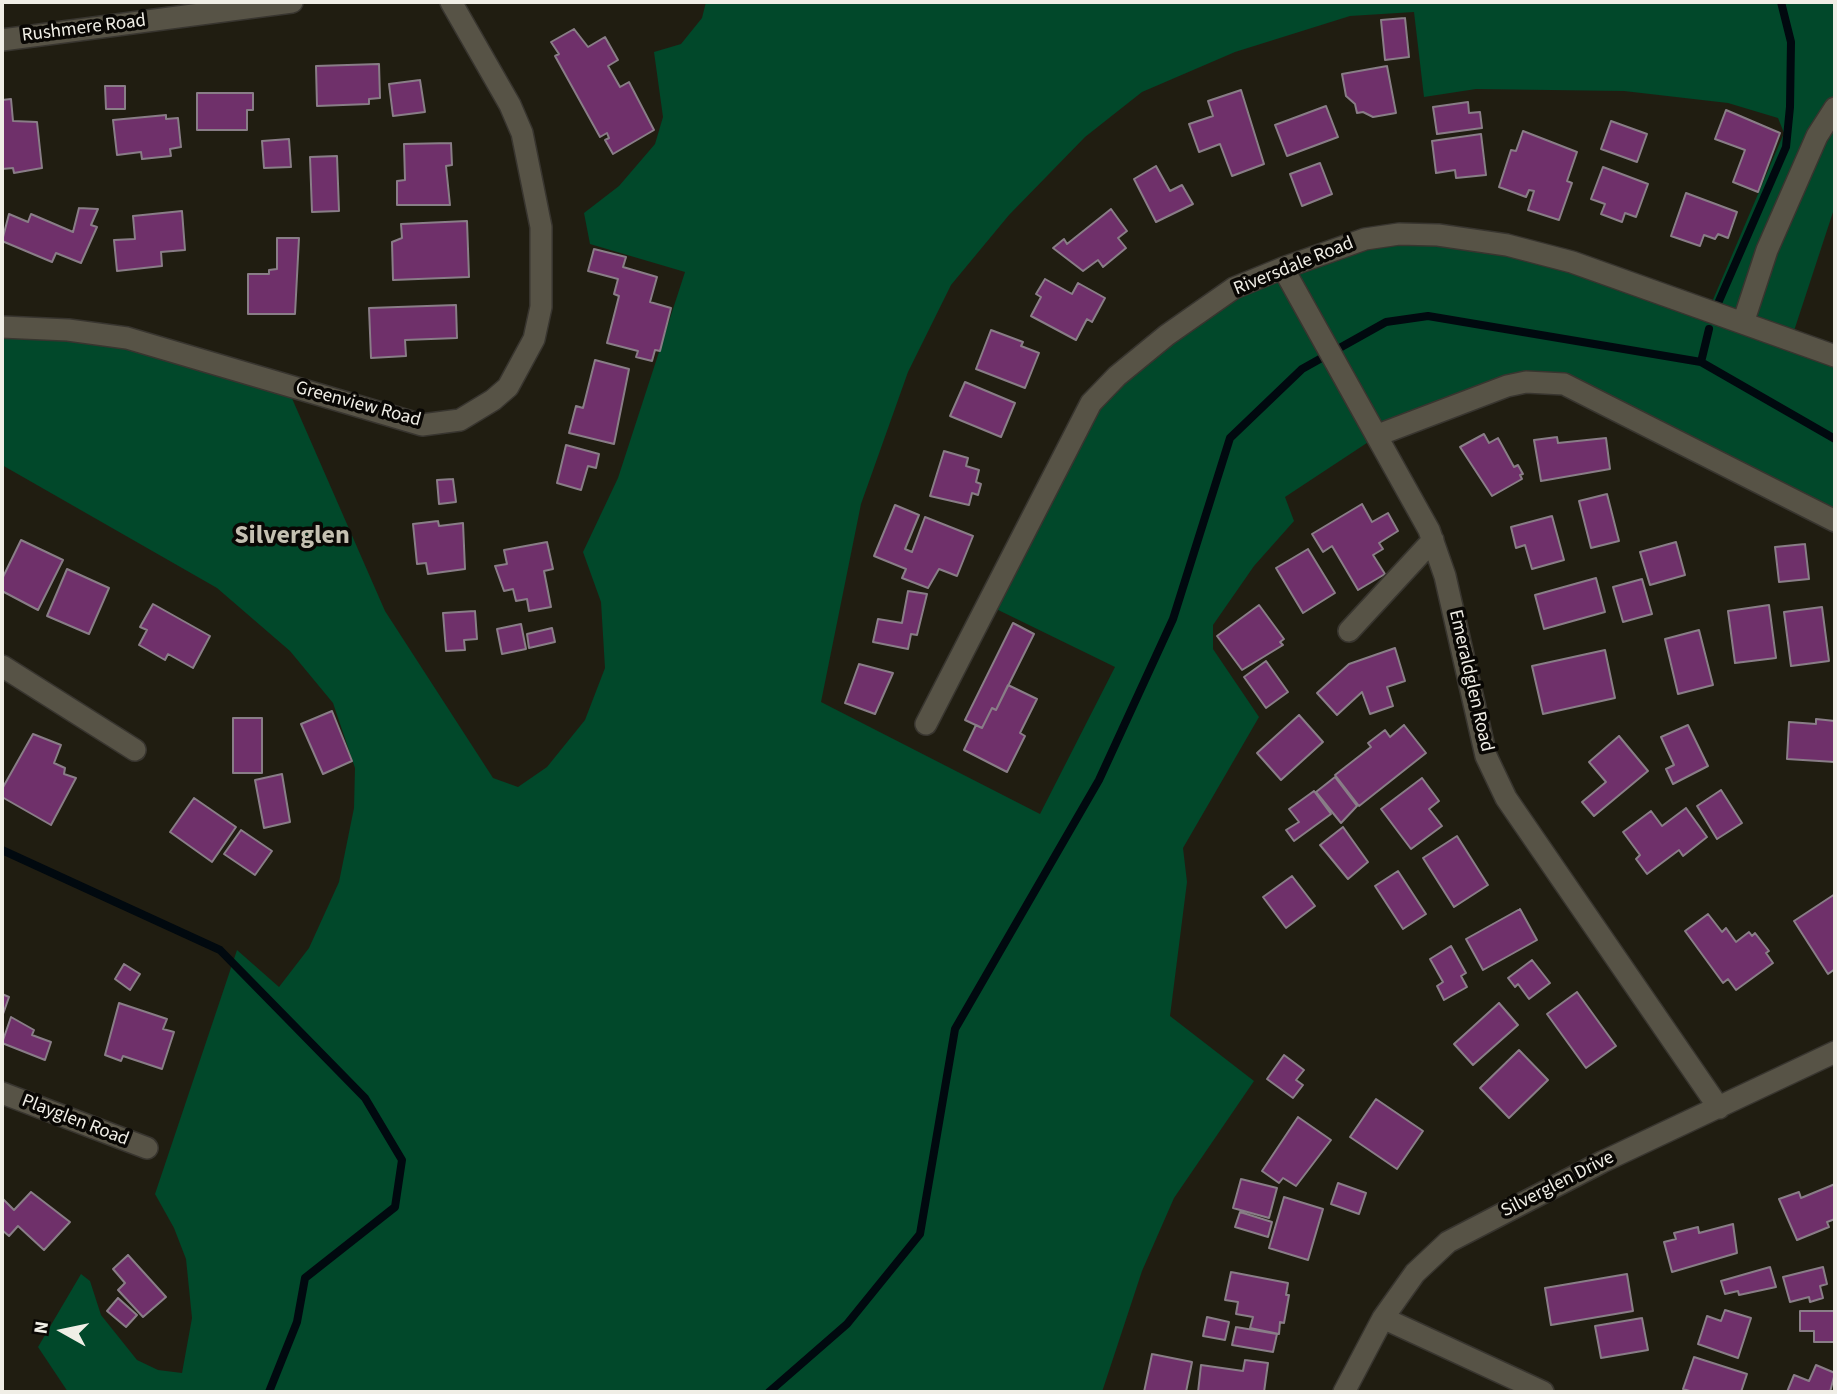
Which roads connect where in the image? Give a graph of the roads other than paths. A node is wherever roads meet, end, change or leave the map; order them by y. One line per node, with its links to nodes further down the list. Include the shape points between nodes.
1 (292, 2): 3 (street, Rushmere Road)
2 (451, 2): 7 (street, Greenview Road, via 522,133 541,226 541,307 534,339 508,387 493,400 460,420 422,425 127,338)
3 (2, 40)
4 (1835, 108): 6 (street, via 1817,136 1772,239)
5 (1283, 268): 6 (street, Riversdale Road, via 1365,239 1438,235 1507,245 1572,262); 9 (street, Emeraldglen Road); 14 (street, Riversdale Road, via 1234,288 1167,335 1091,404)
6 (1743, 323): 8 (street, Riversdale Road)
7 (2, 327)
8 (1835, 356)
9 (1378, 435): 10 (street, via 1507,386 1564,384); 11 (street, Emeraldglen Road)
10 (1835, 521)
11 (1433, 540): 12 (street); 18 (street, Emeraldglen Road, via 1486,756 1506,798)
12 (1349, 631)
13 (2, 666): 15 (street)
14 (926, 724)
15 (135, 750)
16 (1835, 1052): 18 (street, Silverglen Drive)
17 (2, 1093): 19 (street, Playglen Road)
18 (1719, 1108): 20 (street, Silverglen Drive, via 1448,1242 1415,1273)
19 (148, 1148)
20 (1383, 1318): 21 (street, Silverglen Drive); 22 (street)
21 (1344, 1392)
22 (1543, 1392)

